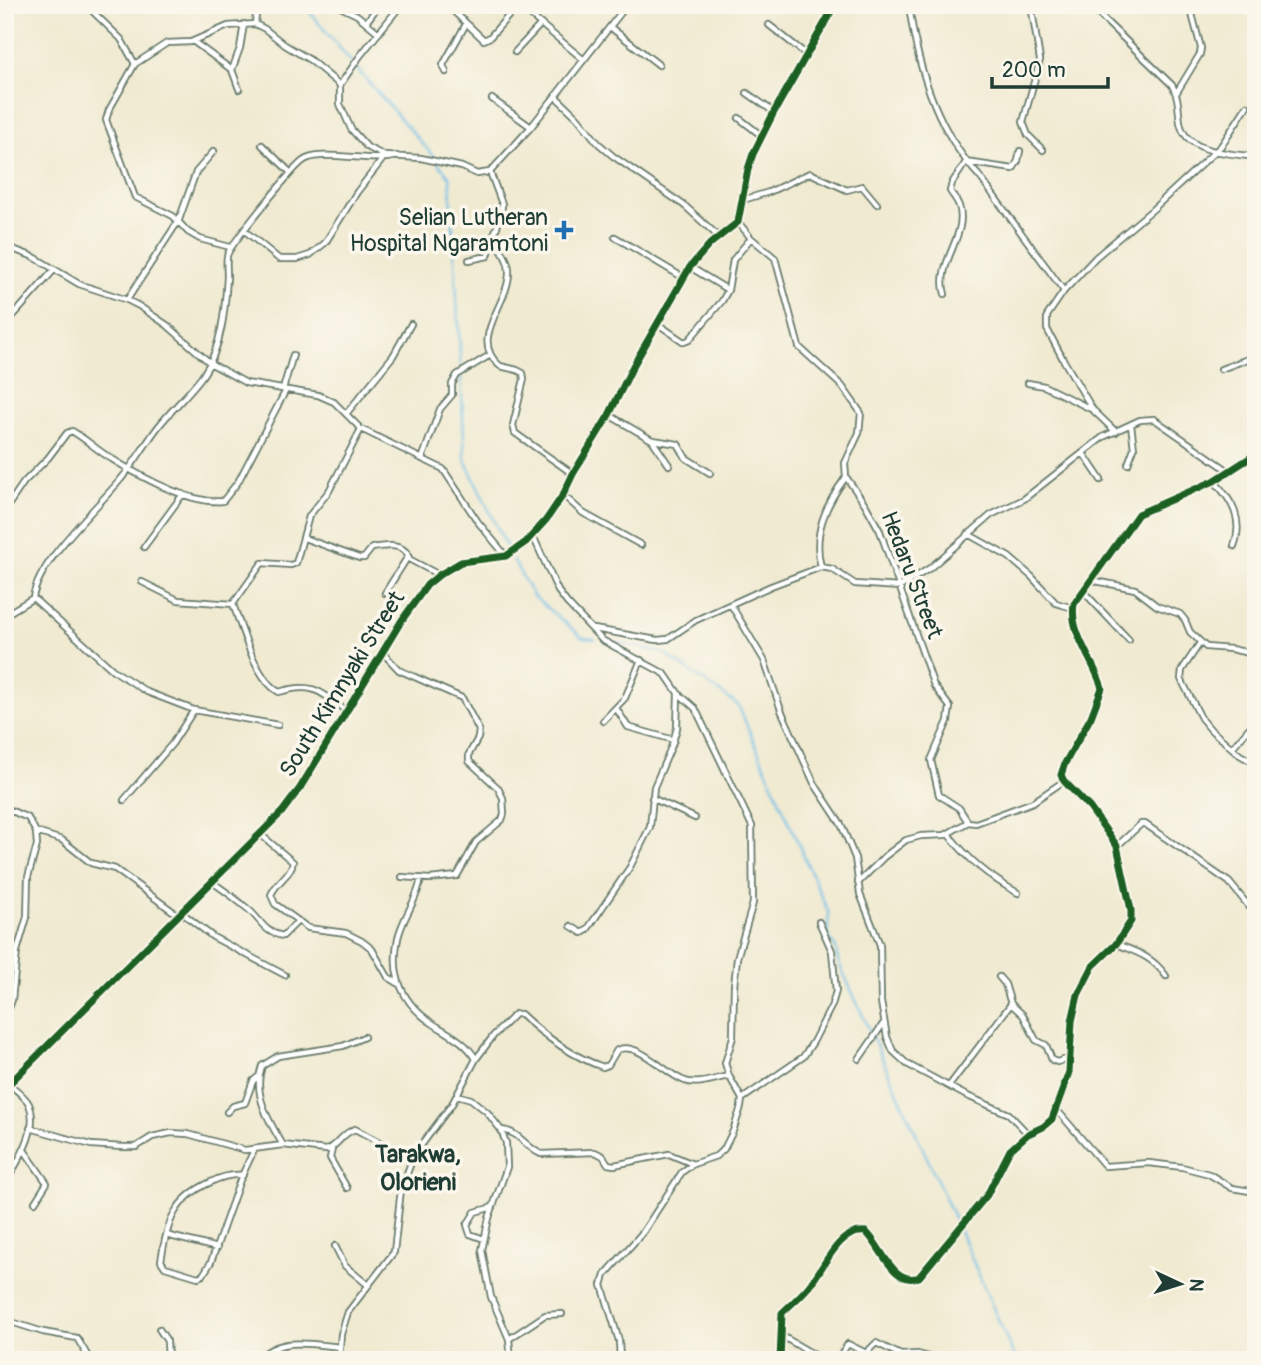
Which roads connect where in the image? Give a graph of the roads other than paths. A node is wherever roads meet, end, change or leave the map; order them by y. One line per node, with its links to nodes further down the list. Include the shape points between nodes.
1 (86, 5): 26 (street, via 121,39)
2 (257, 5): 16 (street)
3 (336, 5): 14 (street)
4 (379, 5): 14 (street)
5 (401, 5): 21 (street)
6 (447, 5): 17 (street)
7 (518, 5): 17 (street, via 486,40); 18 (street)
8 (627, 5): 20 (street)
9 (835, 5): 24 (street)
10 (909, 5): 49 (street, via 924,79)
11 (1031, 5): 42 (street, via 1040,60 1023,122)
12 (1088, 5): 32 (street)
13 (1192, 14): 32 (street, via 1200,54)
14 (366, 22): 21 (street)
15 (244, 24): 16 (street); 22 (street); 28 (street)
16 (255, 24): 30 (street)
17 (466, 24): 29 (street, via 443,65)
18 (541, 24): 23 (street); 25 (street)
19 (769, 25): 24 (street)
20 (610, 27): 25 (street); 27 (street)
21 (379, 33): 30 (street)
22 (193, 41): 26 (street, via 167,43); 28 (street)
23 (515, 52)
24 (807, 55): 37 (street)
25 (584, 60): 34 (street)
26 (135, 64): 54 (street, via 109,110 107,124 131,192)
27 (659, 65)
28 (232, 70): 31 (street)
29 (446, 72)
30 (340, 85): 46 (street, via 340,104 356,137 374,151)
31 (239, 89)
32 (1177, 92): 45 (street, via 1180,125 1186,137)
33 (747, 93): 37 (street)
34 (555, 96): 39 (street); 59 (street, via 613,156 685,206)
35 (492, 99): 39 (street)
36 (1247, 106): 45 (street)
37 (774, 112): 40 (street)
38 (738, 118): 40 (street)
39 (531, 127): 50 (street)
40 (762, 136): 52 (street, via 748,169)
41 (262, 145): 51 (street)
42 (1043, 150)
43 (214, 151): 54 (street, via 196,172)
44 (1020, 151): 49 (street, via 1012,170)
45 (1216, 151): 47 (street); 68 (street)
46 (397, 156): 48 (street); 50 (street, via 453,165 477,174)
47 (1256, 157)
48 (382, 160): 51 (street, via 318,156 303,160); 56 (street, via 325,243 310,255 279,259)
49 (966, 162): 68 (street); 69 (street, via 951,187 960,211 941,279)
50 (490, 172): 57 (street, via 502,204)
51 (291, 173): 56 (street)
52 (743, 200): 53 (street, via 810,173 847,190 864,187); 55 (street)
53 (877, 204)
54 (179, 220): 62 (street, via 200,239); 70 (street)
55 (738, 222): 59 (street, South Kimnyaki Street); 60 (street)
56 (245, 231): 62 (street)
57 (493, 237): 63 (street, via 488,256); 75 (street, via 508,262 509,274 488,334)
58 (615, 237): 66 (street)
59 (719, 237): 64 (street, South Kimnyaki Street)
60 (751, 239): 67 (street, via 733,260); 97 (street, via 775,258 799,347 842,386 861,413 859,433 845,463)
61 (5, 246): 65 (street)
62 (230, 247): 77 (street, via 220,334)
63 (469, 260)
64 (690, 267): 66 (street, South Kimnyaki Street); 67 (street)
65 (54, 270): 70 (street); 73 (street)
66 (684, 278): 72 (street, South Kimnyaki Street)
67 (728, 290): 72 (street, via 686,342)
68 (1064, 291): 81 (street, via 1046,323)
69 (945, 294)
70 (127, 300): 77 (street, via 159,319)
71 (411, 324): 82 (street, via 393,356)
72 (658, 324): 83 (street, South Kimnyaki Street)
73 (5, 325)
74 (293, 355): 80 (street)
75 (490, 355): 90 (street, via 457,375 453,395 440,410); 96 (street, via 500,366 523,373 515,433)
76 (1256, 356): 78 (street)
77 (210, 363): 80 (street, via 246,383); 93 (street)
78 (1221, 369)
79 (1028, 383): 81 (street)
80 (284, 389): 82 (street, via 328,398); 100 (street, via 260,443 228,497 206,501)
81 (1093, 410): 86 (street)
82 (346, 414): 85 (street)
83 (609, 415): 87 (street); 96 (street, South Kimnyaki Street)
84 (1131, 425): 86 (street); 91 (street, via 1134,448); 94 (street, via 1154,419)
85 (361, 429): 90 (street); 105 (street, via 329,491 309,516)
86 (1116, 432): 88 (street)
87 (652, 440): 92 (street); 95 (street, via 678,444 686,458)
88 (1083, 453): 98 (street); 103 (street, via 1024,499 991,515)
89 (1256, 454): 94 (street)
90 (422, 459): 109 (street, via 448,474)
91 (1128, 464)
92 (668, 465)
93 (130, 468): 100 (street); 102 (street, via 70,431); 118 (street, via 55,554 36,583)
94 (1229, 471): 99 (street)
95 (710, 473)
96 (573, 474): 101 (street, South Kimnyaki Street)
97 (846, 477): 111 (street, via 818,533); 115 (street, Hedaru Street, via 880,531)
98 (1101, 480)
99 (1214, 481): 108 (street, via 1238,519); 113 (street, via 1138,514)
100 (183, 494): 107 (street)
101 (564, 495): 104 (street, South Kimnyaki Street); 106 (street, via 583,513)
102 (5, 510)
103 (968, 534): 115 (street); 121 (street, via 1009,557 1056,603)
104 (533, 536): 109 (street, South Kimnyaki Street); 123 (street, via 562,597)
105 (303, 538): 110 (street, via 359,558 372,548 385,546 400,547); 119 (street, via 294,565 262,563)
106 (641, 545)
107 (144, 547)
108 (1234, 547)
109 (506, 556): 112 (street, South Kimnyaki Street, via 461,562)
110 (409, 558): 112 (street); 117 (street)
111 (821, 567): 115 (street, via 855,584); 120 (street)
112 (439, 575): 126 (street, South Kimnyaki Street, via 410,608)
113 (1091, 580): 116 (street); 125 (street, via 1135,589 1157,606 1180,614)
114 (142, 582): 119 (street, via 178,600)
115 (900, 587): 144 (street, Hedaru Street, via 934,687 950,707 932,755 937,788)
116 (1083, 591): 121 (street); 124 (street)
117 (385, 593)
118 (33, 598): 122 (street); 131 (street, via 131,683)
119 (233, 604): 132 (street, via 269,685 279,692 293,687 319,691)
120 (731, 605): 123 (street, via 668,639); 152 (street, via 764,660 781,710 821,795 845,832)
121 (1073, 608): 139 (street, via 1079,636 1102,688 1062,772)
122 (5, 615)
123 (594, 629): 128 (street, via 602,640)
124 (1129, 640)
125 (1200, 643): 127 (street, via 1206,648); 137 (street, via 1181,678 1201,718)
126 (383, 653): 132 (street, South Kimnyaki Street); 150 (street, via 399,670 462,698 479,730 469,761 498,788 505,806 502,820 477,842 457,876)
127 (1249, 653)
128 (641, 660): 129 (street, via 665,674); 130 (street)
129 (678, 693): 136 (street); 172 (street, via 700,716 752,826 752,903 734,976 733,1037 725,1063)
130 (616, 708): 134 (street); 136 (street, via 628,727)
131 (194, 710): 135 (street); 141 (street, via 172,744)
132 (346, 711): 146 (street, South Kimnyaki Street, via 294,797)
133 (1256, 720): 137 (street)
134 (603, 721)
135 (278, 725)
136 (674, 740): 140 (street)
137 (1232, 748): 138 (street)
138 (1256, 764)
139 (1064, 781): 144 (street, via 1013,811); 148 (street)
140 (652, 797): 143 (street); 158 (street, via 650,827 624,876 587,930 582,933)
141 (124, 800)
142 (5, 808): 145 (street, via 27,818)
143 (695, 818)
144 (968, 822): 147 (street)
145 (36, 832): 154 (street, via 62,840 91,863 116,869); 165 (street, via 27,916)
146 (259, 834): 151 (street, South Kimnyaki Street); 156 (street, via 293,862 271,895)
147 (948, 834): 152 (street, via 906,840); 153 (street, via 974,864)
148 (1117, 846): 155 (street, via 1141,824 1149,826 1229,882); 159 (street, via 1132,916)
149 (402, 877): 150 (street)
150 (421, 878): 163 (street, via 398,937)
151 (211, 881): 154 (street, South Kimnyaki Street); 156 (street, via 269,931 283,936)
152 (858, 883): 166 (street, via 880,946)
153 (1018, 893)
154 (179, 914): 160 (street); 173 (street, South Kimnyaki Street)
155 (1256, 915)
156 (297, 922): 163 (street, via 362,941 388,977)
157 (819, 922): 176 (street, via 832,951 836,991 832,1005 803,1057)
158 (571, 926)
159 (1116, 944): 161 (street, via 1148,956); 168 (street, via 1098,960 1078,995)
160 (285, 975)
161 (1166, 976)
162 (999, 977): 164 (street)
163 (398, 983): 169 (street, via 421,1014 461,1041)
164 (1012, 1004): 168 (street, via 1036,1040 1046,1045 1052,1060); 174 (street)
165 (5, 1018)
166 (884, 1023): 170 (street); 174 (street, via 889,1044 901,1059)
167 (364, 1037): 171 (street, via 335,1048 278,1056 265,1063)
168 (1070, 1058): 177 (street)
169 (476, 1059): 172 (street, via 500,1028 519,1013 571,1053 603,1067 623,1047 684,1081); 175 (street)
170 (859, 1059)
171 (259, 1076): 178 (street, via 245,1103); 182 (street, via 261,1099)
172 (729, 1076): 176 (street)
173 (7, 1086): 179 (street, via 28,1102)
174 (949, 1086): 181 (street, via 1009,1114)
175 (457, 1095): 180 (street, via 482,1106); 186 (street)
176 (742, 1099): 187 (street, via 724,1149)
177 (1057, 1110): 181 (street, via 1048,1123); 191 (street, via 1105,1166 1149,1163 1182,1167 1209,1174 1232,1188)
178 (227, 1112)
179 (30, 1128): 184 (street); 185 (street, via 92,1145 136,1147 157,1135 180,1133 234,1149)
180 (501, 1130): 187 (street, via 516,1133 541,1154 595,1152 611,1165 669,1154); 193 (street, via 507,1167)
181 (1028, 1134): 202 (street, via 1004,1158 981,1203 919,1277 899,1275 868,1233 856,1231 833,1251 782,1313)
182 (283, 1144): 183 (street); 185 (street)
183 (333, 1148): 186 (street, via 344,1133 355,1129); 190 (street, via 331,1160)
184 (24, 1150): 189 (street); 192 (street, via 47,1183)
185 (254, 1150): 188 (street)
186 (414, 1155): 198 (street, via 401,1189 394,1252)
187 (693, 1164): 210 (street, via 677,1177 643,1232 603,1280)
188 (243, 1175): 194 (street, via 223,1177 188,1195 175,1210); 197 (street)
189 (5, 1184)
190 (347, 1188)
191 (1256, 1192)
192 (35, 1202)
193 (493, 1207): 195 (street); 195 (street, via 475,1212 467,1225 470,1234)
194 (166, 1236): 197 (street); 197 (street, via 162,1265 198,1277 207,1271)
195 (484, 1239): 203 (street, via 491,1297)
196 (335, 1246): 198 (street, via 345,1266)
197 (217, 1248)
198 (368, 1285): 204 (street, via 345,1320)
199 (562, 1314): 203 (street, via 545,1315)
200 (5, 1320): 205 (street, via 77,1338)
201 (159, 1329): 206 (street, via 167,1341)
202 (782, 1336): 211 (street); 212 (street)
203 (509, 1339): 209 (street)
204 (340, 1347): 207 (street, via 284,1343); 208 (street)
205 (90, 1360)
206 (168, 1360)
207 (257, 1360)
208 (339, 1360)
209 (511, 1360)
210 (620, 1360)
211 (780, 1360)
212 (823, 1360)
213 (837, 1360): 214 (street, via 848,1344 866,1353 876,1343 901,1355)
214 (939, 1360)

